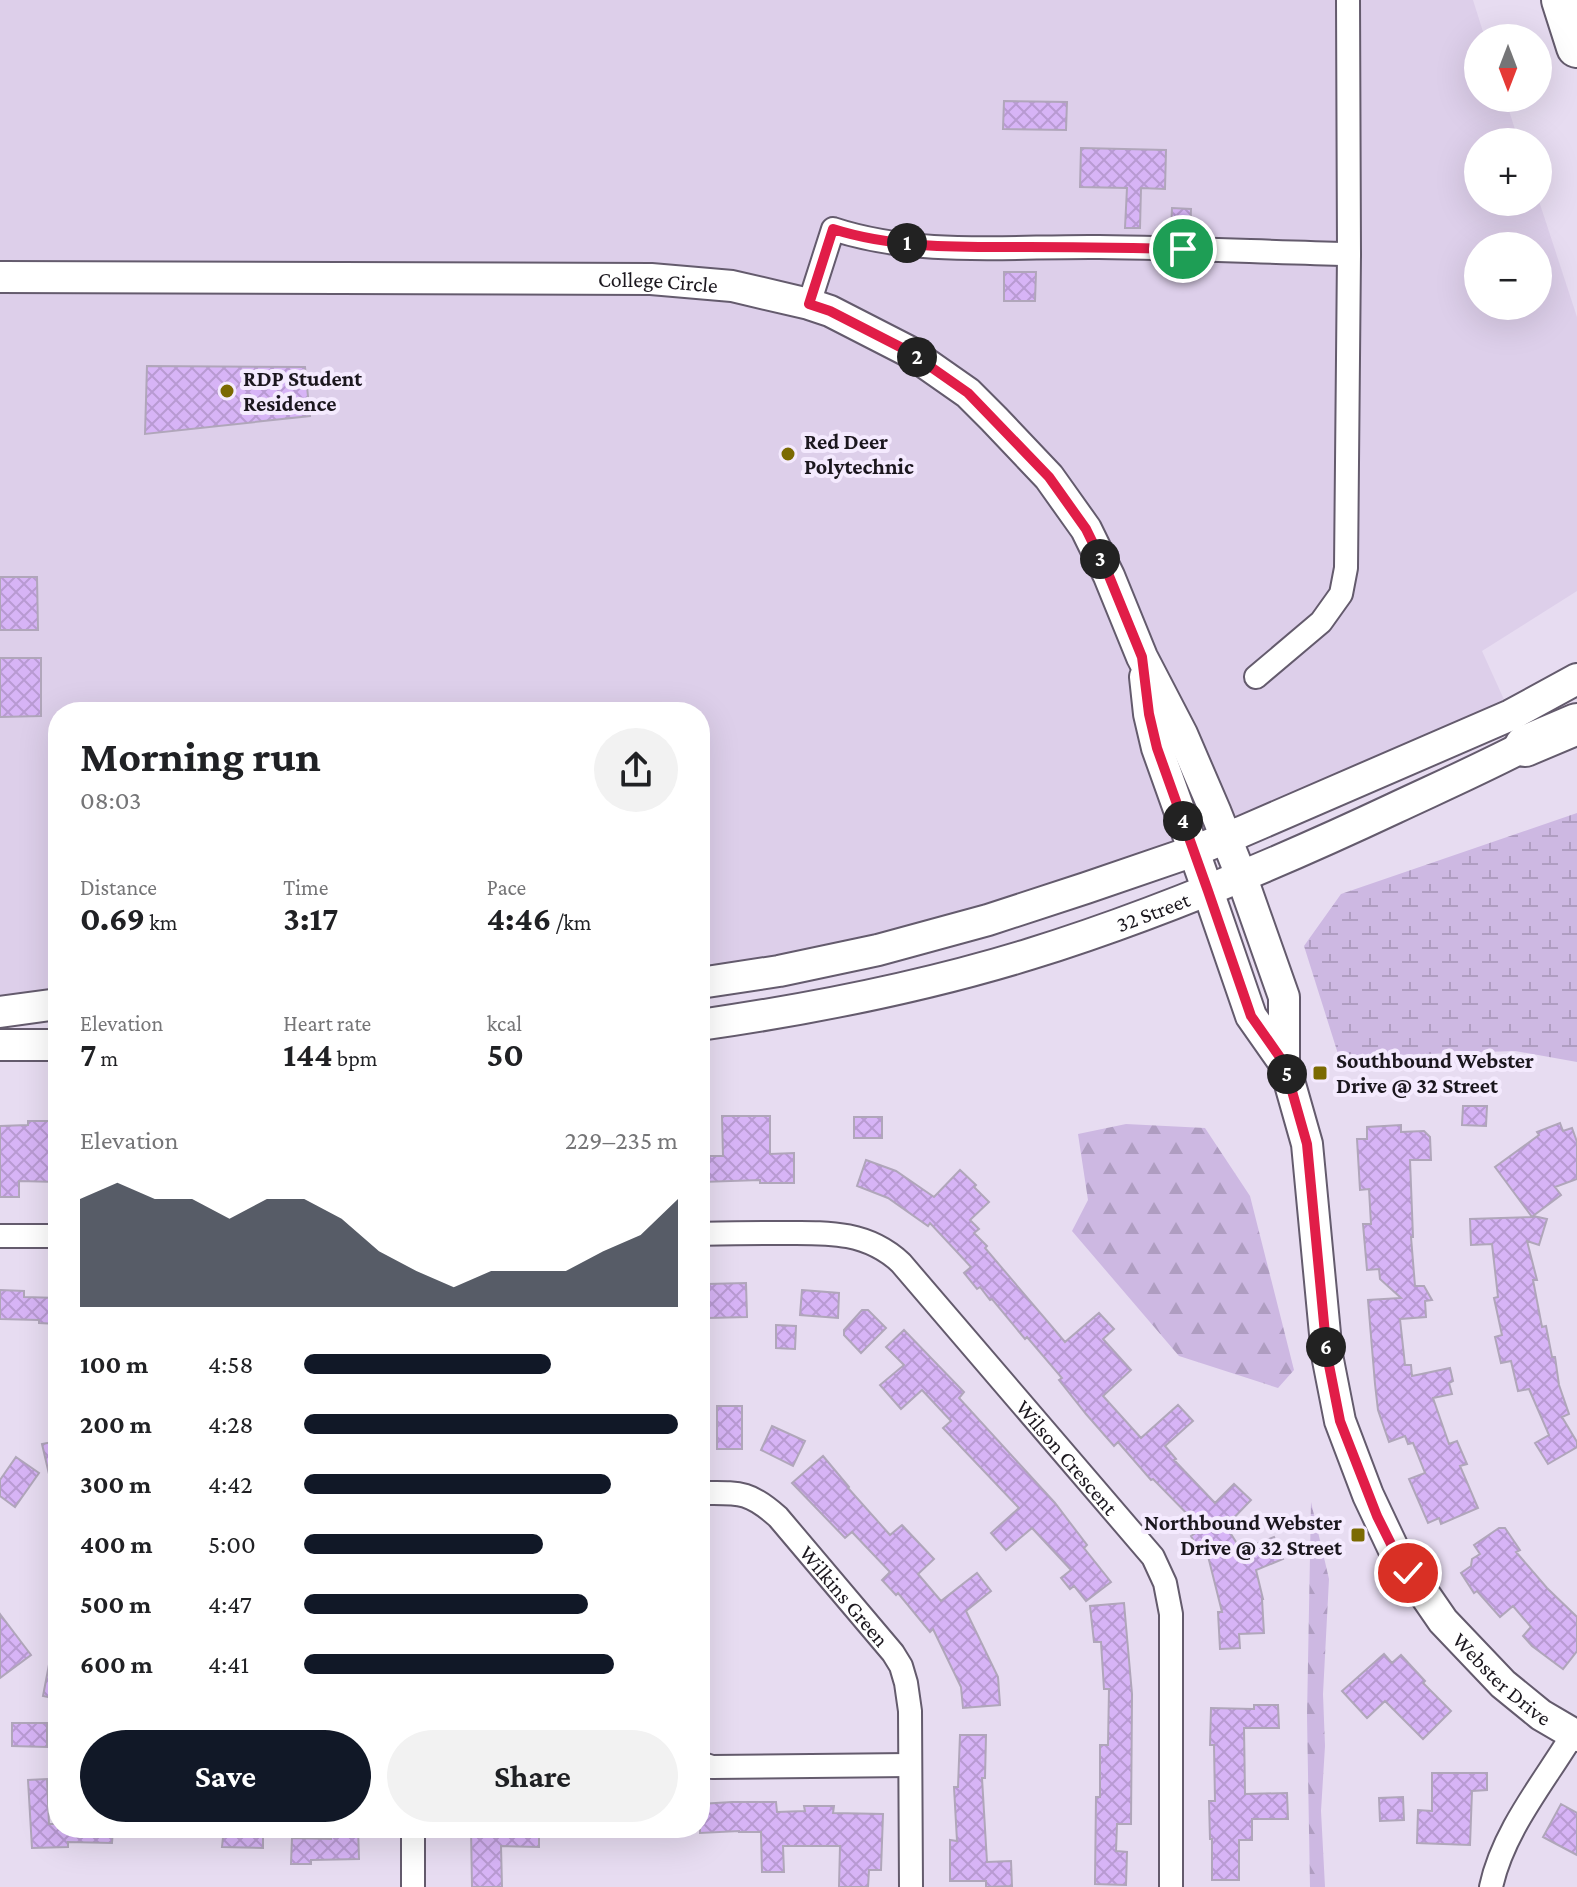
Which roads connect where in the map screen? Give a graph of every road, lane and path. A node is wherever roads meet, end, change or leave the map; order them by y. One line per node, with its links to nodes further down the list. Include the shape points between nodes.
1 (1348, 0): 6 (street)
2 (1562, 0): 5 (highway)
3 (1569, 0): 4 (highway)
4 (1577, 18)
5 (1577, 47)
6 (1349, 254): 8 (street, via 944,247 833,229); 10 (street, via 1346,568 1341,594 1321,622)
7 (0, 277): 8 (street, College Circle, via 651,279 732,286)
8 (809, 304): 9 (street, College Circle, via 918,357 968,393 1013,438 1086,529)
9 (1142, 657): 15 (street, College Circle); 16 (street, College Circle, via 1157,748)
10 (1256, 677)
11 (1577, 679): 15 (street, 32 Street, via 1511,715)
12 (1577, 717): 14 (street, 32 Street)
13 (1577, 724): 14 (highway)
14 (1525, 746): 17 (street, 32 Street)
15 (1226, 838): 16 (street, 32 Street); 17 (street, College Circle)
16 (1194, 851): 18 (street, College Circle); 19 (street, 32 Street, via 961,928 878,950)
17 (1242, 878): 18 (street, 32 Street); 27 (street, Webster Drive, via 1284,997)
18 (1208, 891): 24 (street, 32 Street, via 960,974); 27 (street, Webster Drive, via 1251,1016)
19 (710, 981)
20 (0, 997): 21 (street)
21 (48, 997)
22 (48, 1005): 23 (street)
23 (0, 1012)
24 (710, 1023)
25 (0, 1045): 26 (street)
26 (48, 1045)
27 (1284, 1063): 32 (street, Webster Drive, via 1307,1144 1327,1355 1340,1421 1368,1495 1394,1550 1443,1621 1503,1684)
28 (710, 1234): 38 (street, Wilson Crescent, via 843,1234 889,1252 1153,1557 1171,1614)
29 (0, 1236): 30 (street)
30 (48, 1236)
31 (710, 1493): 33 (street, Wilkins Green, via 741,1493 763,1503 887,1645 906,1683)
32 (1575, 1735): 39 (street, via 1516,1826)
33 (910, 1765): 34 (street); 37 (street, Wilkins Green)
34 (710, 1766)
35 (413, 1838): 36 (street)
36 (413, 1887)
37 (911, 1887)
38 (1171, 1887)
39 (1491, 1887)

